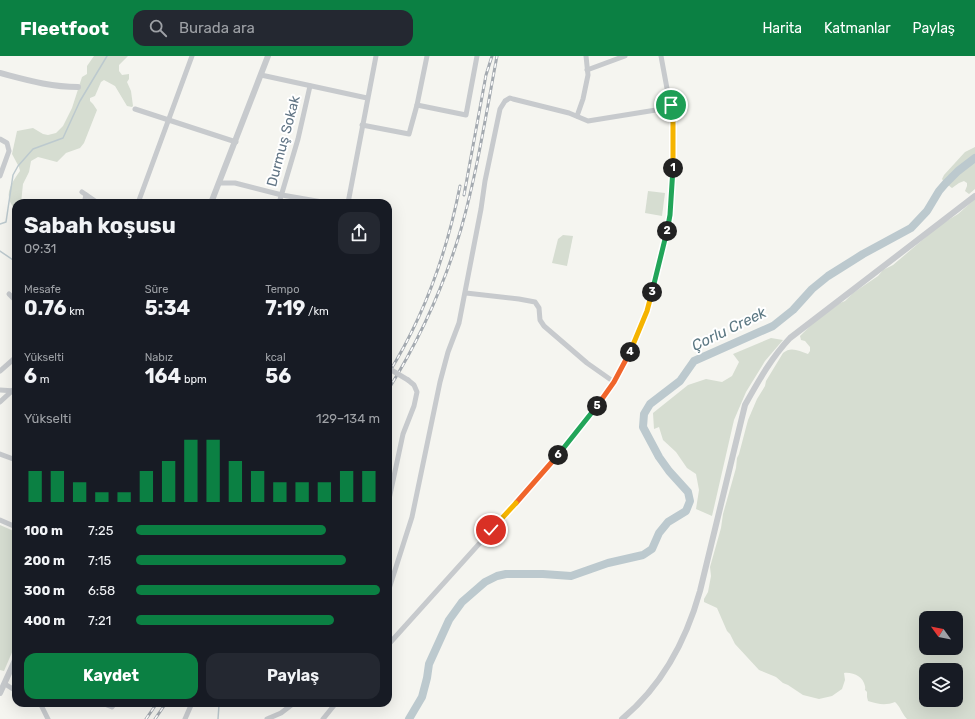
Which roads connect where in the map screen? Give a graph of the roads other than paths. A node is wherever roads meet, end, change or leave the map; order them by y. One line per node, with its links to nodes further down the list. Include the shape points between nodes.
1 (192, 56): 19 (street)
2 (268, 56): 11 (street)
3 (376, 56): 14 (street)
4 (427, 56): 15 (street)
5 (477, 56): 15 (street, via 466,115)
6 (586, 56): 9 (street)
7 (625, 56): 9 (street)
8 (661, 56): 16 (street)
9 (587, 70): 18 (street, via 583,99)
10 (0, 73): 13 (street, via 38,84)
11 (261, 74): 12 (street); 22 (street)
12 (310, 86): 14 (street); 25 (street, Durmuş Sokak)
13 (78, 87)
14 (367, 98): 20 (street)
15 (417, 105): 20 (street, via 409,134)
16 (671, 105): 18 (street, via 656,110 588,121); 40 (street, via 673,166 670,215 647,311)
17 (134, 109): 19 (street)
18 (577, 116): 34 (street, via 510,98 505,101 500,109 485,181)
19 (169, 120): 22 (street); 29 (street)
20 (362, 125): 33 (street)
21 (0, 139): 23 (street, via 8,143 9,151)
22 (236, 142): 24 (street)
23 (0, 176)
24 (220, 183): 25 (street, via 235,183); 30 (street)
25 (282, 195): 31 (street, Durmuş Sokak); 32 (street)
26 (975, 196): 64 (street, via 790,338 761,376 746,405 700,591 681,646 652,689)
27 (84, 199): 28 (street, via 84,193)
28 (92, 199)
29 (139, 199)
30 (213, 199)
31 (280, 199)
32 (305, 199)
33 (349, 199)
34 (466, 292): 40 (street, via 535,302 544,326 587,363); 50 (street, via 459,324 440,382 412,517)
35 (9, 294): 36 (street)
36 (12, 297)
37 (12, 360): 39 (street)
38 (392, 370): 47 (street, bridge, via 414,385 417,392)
39 (0, 371)
40 (614, 382): 51 (street, via 560,454)
41 (0, 390): 42 (street)
42 (12, 391)
43 (12, 393): 44 (street)
44 (0, 402)
45 (0, 454): 46 (street)
46 (12, 458)
47 (392, 486)
48 (0, 520): 49 (street)
49 (12, 524)
50 (392, 580)
51 (392, 641)
52 (12, 667): 53 (street)
53 (5, 684): 54 (street); 55 (street)
54 (12, 688)
55 (0, 692)
56 (42, 707): 60 (street)
57 (190, 707): 61 (street)
58 (289, 707): 62 (street)
59 (333, 707): 63 (street)
60 (48, 719)
61 (185, 719)
62 (267, 719)
63 (323, 719)
64 (622, 719)

